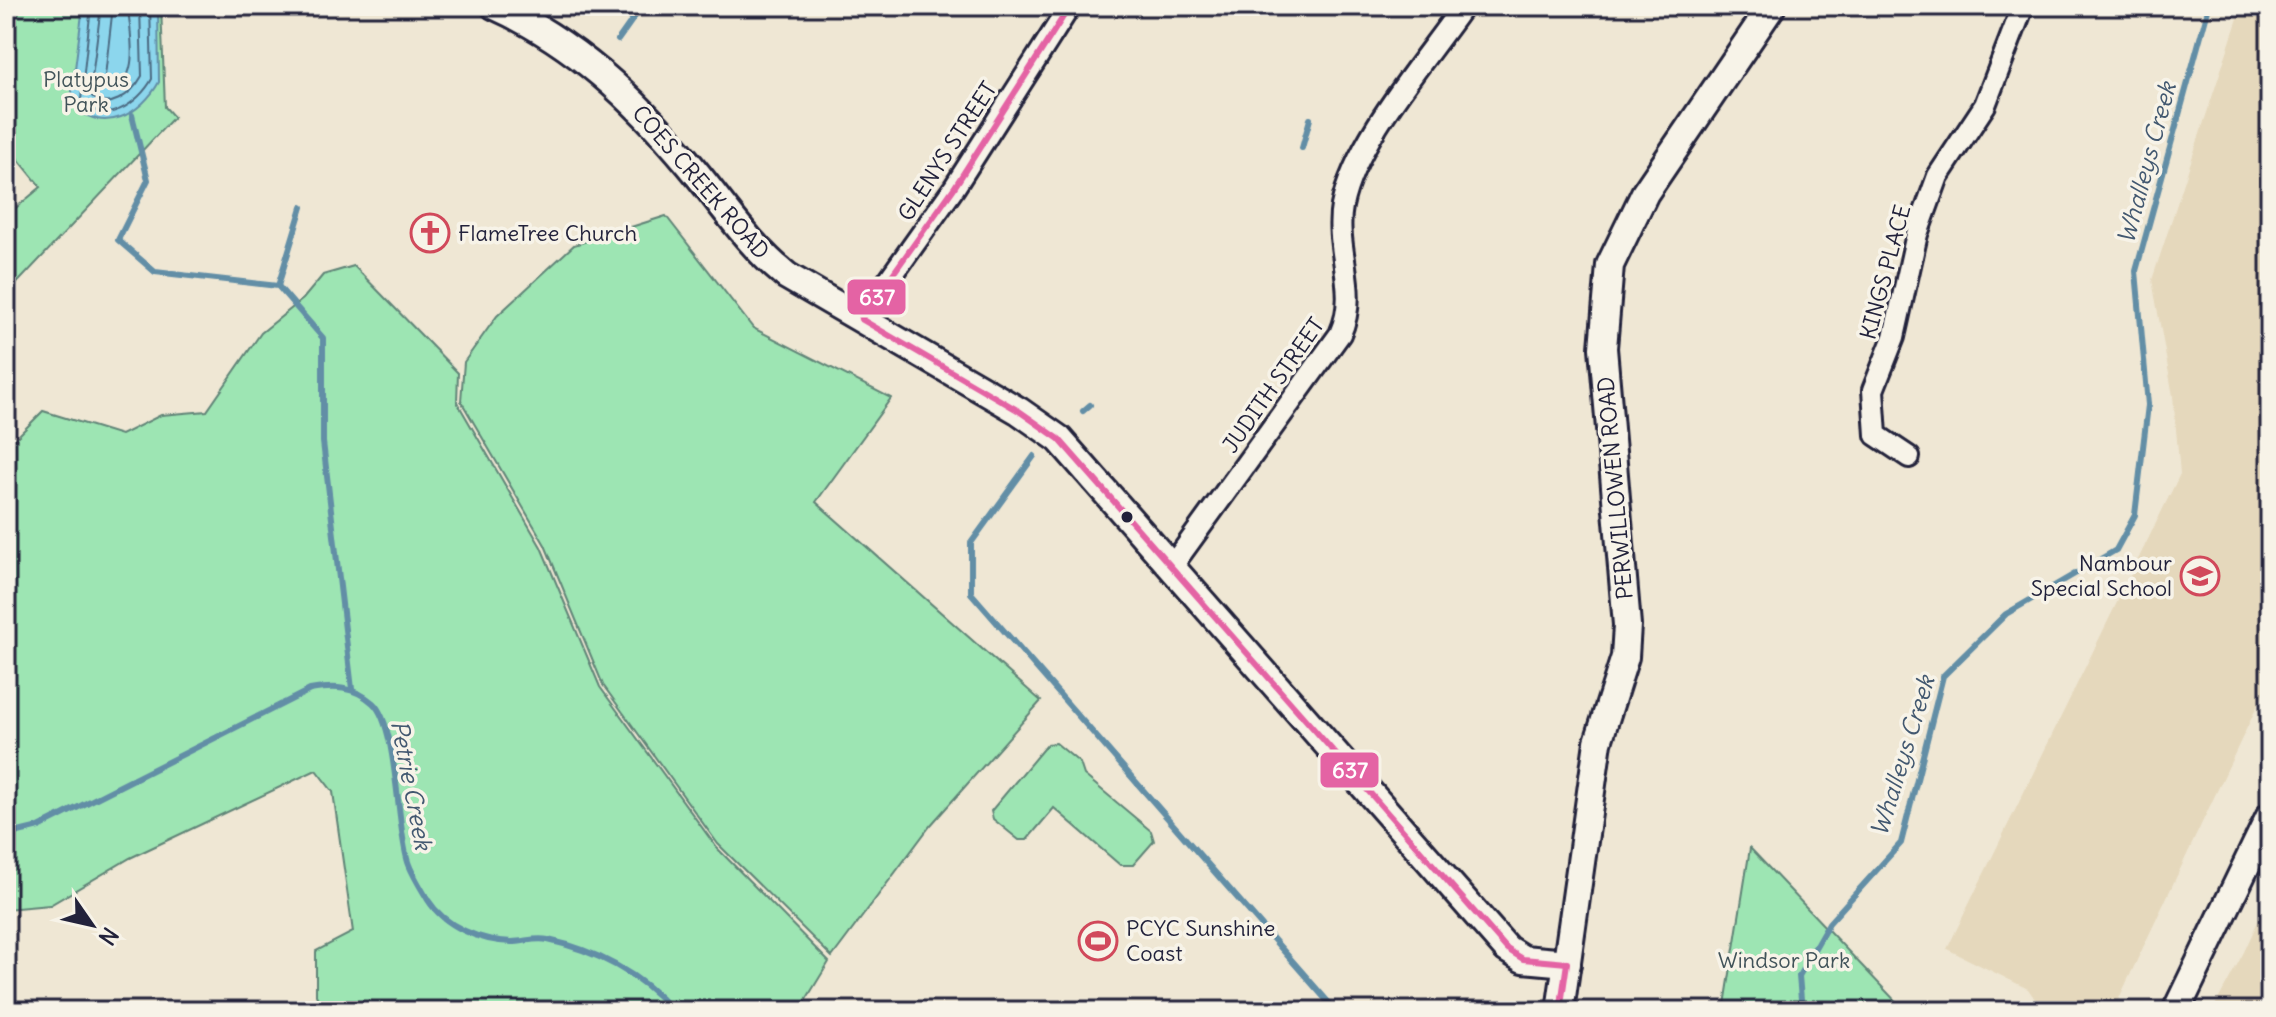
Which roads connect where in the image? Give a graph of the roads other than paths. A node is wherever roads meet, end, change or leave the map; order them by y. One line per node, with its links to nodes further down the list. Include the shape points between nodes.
1 (495, 6): 6 (street, COES CREEK ROAD, via 528,21 600,71 653,123 768,260 801,286)
2 (1070, 6): 6 (street, GLENYS STREET, via 954,188)
3 (1463, 6): 8 (street, JUDITH STREET, via 1356,159 1341,208 1350,305 1340,334)
4 (1772, 6): 10 (street, PERWILLOWEN ROAD, via 1645,193 1608,274 1603,348 1627,625 1625,657 1598,742)
5 (2023, 6): 7 (street, KINGS PLACE, via 1985,105 1938,176 1917,234 1894,337 1873,390 1876,435)
6 (861, 319): 8 (street, COES CREEK ROAD, via 1043,425)
7 (1909, 457)
8 (1172, 566): 10 (street, COES CREEK ROAD, via 1507,949 1523,959)
9 (2270, 816): 12 (street)
10 (1567, 963): 11 (street, PERWILLOWEN ROAD)
11 (1560, 1011)
12 (2176, 1011)

